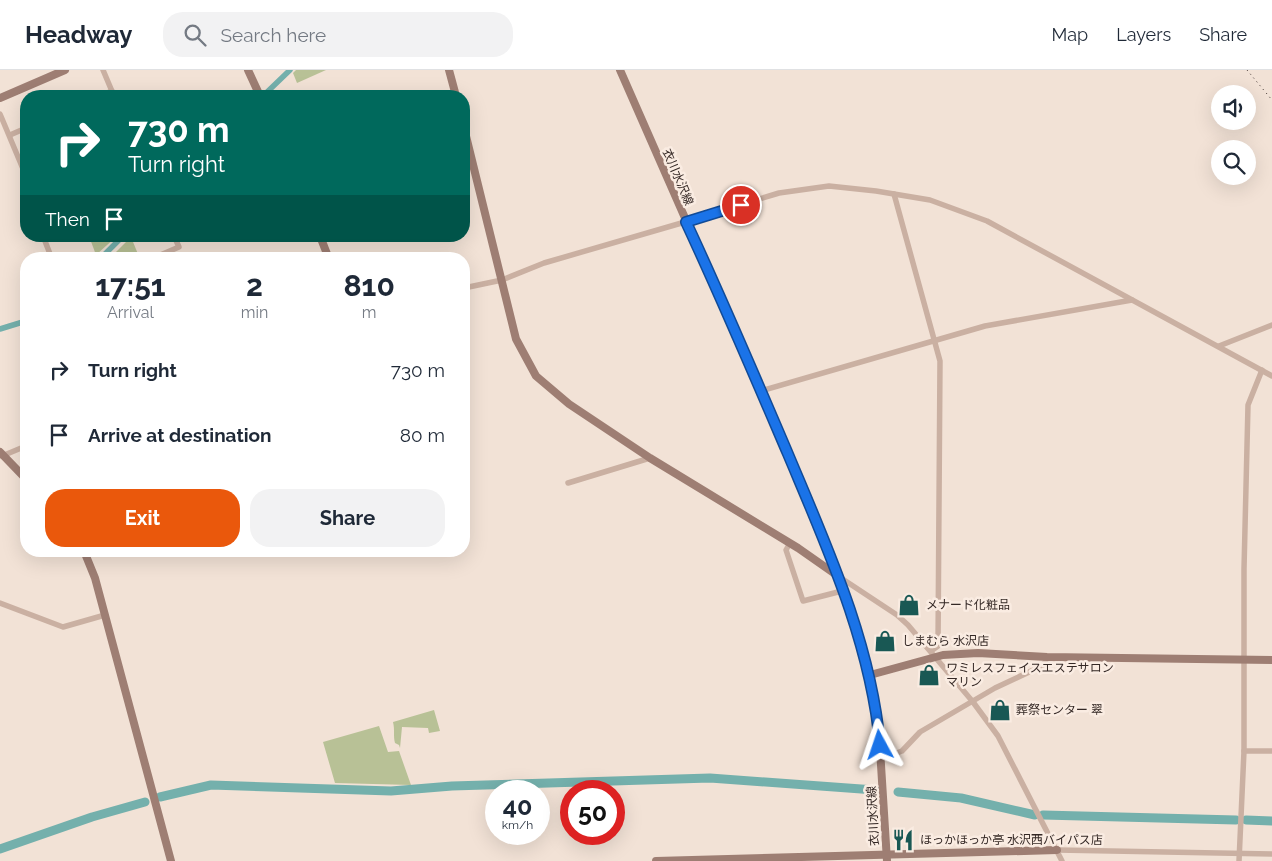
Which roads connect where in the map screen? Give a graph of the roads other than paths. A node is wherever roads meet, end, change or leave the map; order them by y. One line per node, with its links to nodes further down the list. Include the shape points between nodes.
1 (65, 70): 9 (street)
2 (104, 70): 6 (street)
3 (248, 70): 7 (street)
4 (449, 70): 8 (street)
5 (620, 70): 16 (street, 衣川水沢線)
6 (112, 90)
7 (257, 90)
8 (454, 90)
9 (0, 98)
10 (0, 114): 12 (street)
11 (20, 131): 12 (street)
12 (10, 135): 14 (street)
13 (470, 152): 19 (street)
14 (20, 161)
15 (894, 194): 16 (street, via 829,186 805,188); 21 (street, via 948,205 988,221); 23 (street)
16 (686, 222): 19 (street, via 544,263); 27 (street, 衣川水沢線)
17 (176, 242): 18 (street, via 178,247)
18 (167, 252)
19 (502, 280): 20 (street); 30 (street, via 516,340 536,376 568,404)
20 (470, 287)
21 (1132, 300): 23 (street, via 985,326); 24 (street)
22 (1272, 325): 24 (street)
23 (935, 341): 27 (street); 39 (street, via 941,378 938,646)
24 (1219, 346): 25 (street)
25 (1262, 370): 26 (street); 41 (street, via 1248,405)
26 (1272, 376)
27 (761, 391): 35 (street, 衣川水沢線)
28 (20, 448): 29 (street)
29 (1, 455): 31 (street)
30 (650, 458): 32 (street); 33 (street)
31 (20, 473)
32 (568, 483)
33 (790, 543): 35 (street); 36 (street, via 786,550 803,601)
34 (86, 557): 38 (street)
35 (838, 576): 36 (street, 衣川水沢線); 39 (street, via 897,615)
36 (842, 591): 43 (street, 衣川水沢線)
37 (0, 604): 38 (street, via 63,627)
38 (106, 615): 52 (street)
39 (934, 654): 40 (street); 43 (street); 44 (street)
40 (1047, 656): 41 (street); 44 (street, via 1044,665 1009,680)
41 (1243, 660): 42 (street); 45 (street)
42 (1272, 660)
43 (870, 675): 47 (street, 衣川水沢線, via 878,716)
44 (973, 702): 47 (street, via 920,732 902,751); 48 (street, via 998,736)
45 (1244, 751): 46 (street); 49 (street)
46 (1272, 751)
47 (881, 759): 51 (street, 衣川水沢線)
48 (1056, 850): 49 (street); 51 (street); 55 (street)
49 (1239, 852): 50 (street); 56 (street)
50 (1272, 854)
51 (887, 858): 54 (street)
52 (171, 861)
53 (656, 861): 54 (street)
54 (677, 861)
55 (1062, 861)
56 (1239, 861)

